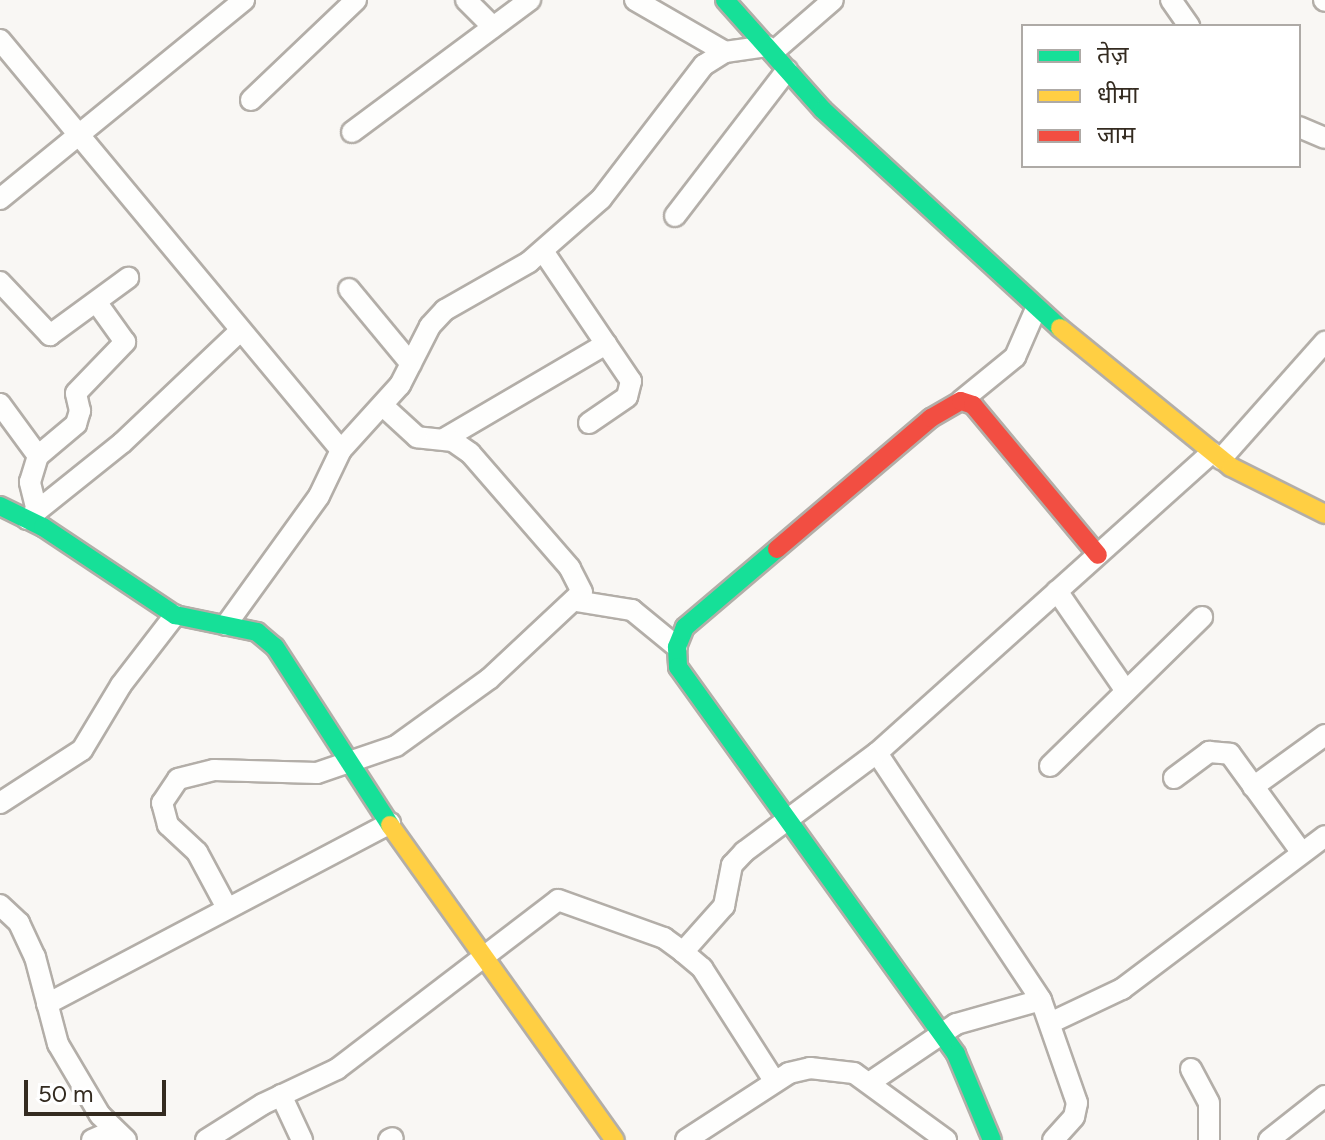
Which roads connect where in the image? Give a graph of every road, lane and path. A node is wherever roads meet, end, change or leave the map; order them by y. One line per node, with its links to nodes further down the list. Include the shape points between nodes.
1 (244, 0): 18 (street)
2 (356, 0): 15 (street)
3 (466, 0): 10 (street)
4 (530, 0): 10 (street)
5 (635, 0): 13 (street)
6 (725, 0): 12 (street)
7 (833, 0): 12 (street)
8 (1171, 0): 9 (street)
9 (1188, 24)
10 (493, 27): 17 (street)
11 (0, 40): 18 (street)
12 (770, 49): 13 (street); 14 (street)
13 (725, 52): 22 (street, via 704,65 601,199)
14 (787, 70): 21 (street); 27 (street)
15 (251, 100)
16 (1301, 128): 19 (street)
17 (352, 132)
18 (78, 135): 20 (street); 28 (street)
19 (1325, 138)
20 (0, 199)
21 (675, 216)
22 (543, 251): 30 (street); 31 (street, via 445,310 430,326)
23 (128, 278): 26 (street)
24 (0, 282): 26 (street, via 50,335)
25 (349, 289): 31 (street)
26 (97, 303): 38 (street, via 125,342 76,393 76,424)
27 (1036, 309): 32 (street, via 1015,357); 39 (street)
28 (240, 331): 37 (street); 42 (street, via 122,443)
29 (1325, 342): 39 (street)
30 (606, 344): 35 (street, via 632,391); 36 (street)
31 (411, 364): 34 (street)
32 (961, 401): 43 (street, via 973,405); 49 (street, via 908,437 685,627)
33 (0, 404): 38 (street)
34 (383, 406): 36 (street, via 417,437); 37 (street)
35 (589, 423)
36 (444, 439): 45 (street, via 470,453 570,568 580,581 582,592)
37 (341, 450): 48 (street, via 319,496)
38 (38, 456): 42 (street, via 30,482)
39 (1217, 456): 41 (street); 43 (street)
40 (0, 506): 42 (street)
41 (1325, 514)
42 (32, 515): 46 (street)
43 (1098, 555): 44 (street)
44 (1057, 591): 50 (street); 52 (street)
45 (576, 601): 49 (street, via 632,610); 53 (street, via 461,702 396,746)
46 (175, 615): 48 (street); 57 (street, via 121,685 82,750)
47 (1202, 617): 50 (street)
48 (226, 625): 53 (street, via 257,632 275,647)
49 (677, 647): 58 (street, via 678,667 689,688)
50 (1126, 691): 54 (street)
51 (1325, 735): 56 (street)
52 (877, 753): 58 (street); 66 (street)
53 (350, 762): 59 (street); 63 (street, via 317,773 214,770 178,779 162,803 168,825 197,852)
54 (1050, 766)
55 (1174, 778): 56 (street, via 1219,750 1230,754)
56 (1253, 787): 61 (street)
57 (0, 803)
58 (784, 819): 64 (street, via 732,865 724,906); 69 (street)
59 (390, 823): 63 (street); 65 (street)
60 (1325, 836): 61 (street)
61 (1302, 853): 68 (street, via 1122,989)
62 (0, 905): 67 (street, via 19,923)
63 (226, 906): 67 (street)
64 (683, 952): 65 (street, via 664,938 558,900); 71 (street, via 702,968)
65 (485, 957): 73 (street, via 337,1069); 79 (street)
66 (1041, 1000): 68 (street); 69 (street)
67 (47, 1004): 75 (street, via 58,1044)
68 (1050, 1023): 83 (street, via 1077,1103 1074,1117)
69 (940, 1032): 72 (street); 82 (street, via 977,1095)
70 (1191, 1069): 84 (street, via 1209,1103)
71 (775, 1082): 72 (street, via 810,1068 835,1069); 80 (street)
72 (869, 1083): 81 (street)
73 (281, 1095): 77 (street); 78 (street)
74 (1325, 1096): 85 (street)
75 (119, 1136): 76 (street)
76 (92, 1140)
77 (206, 1140)
78 (302, 1140)
79 (615, 1140)
80 (686, 1140)
81 (946, 1140)
82 (992, 1140)
83 (1053, 1140)
84 (1209, 1140)
85 (1269, 1140)

